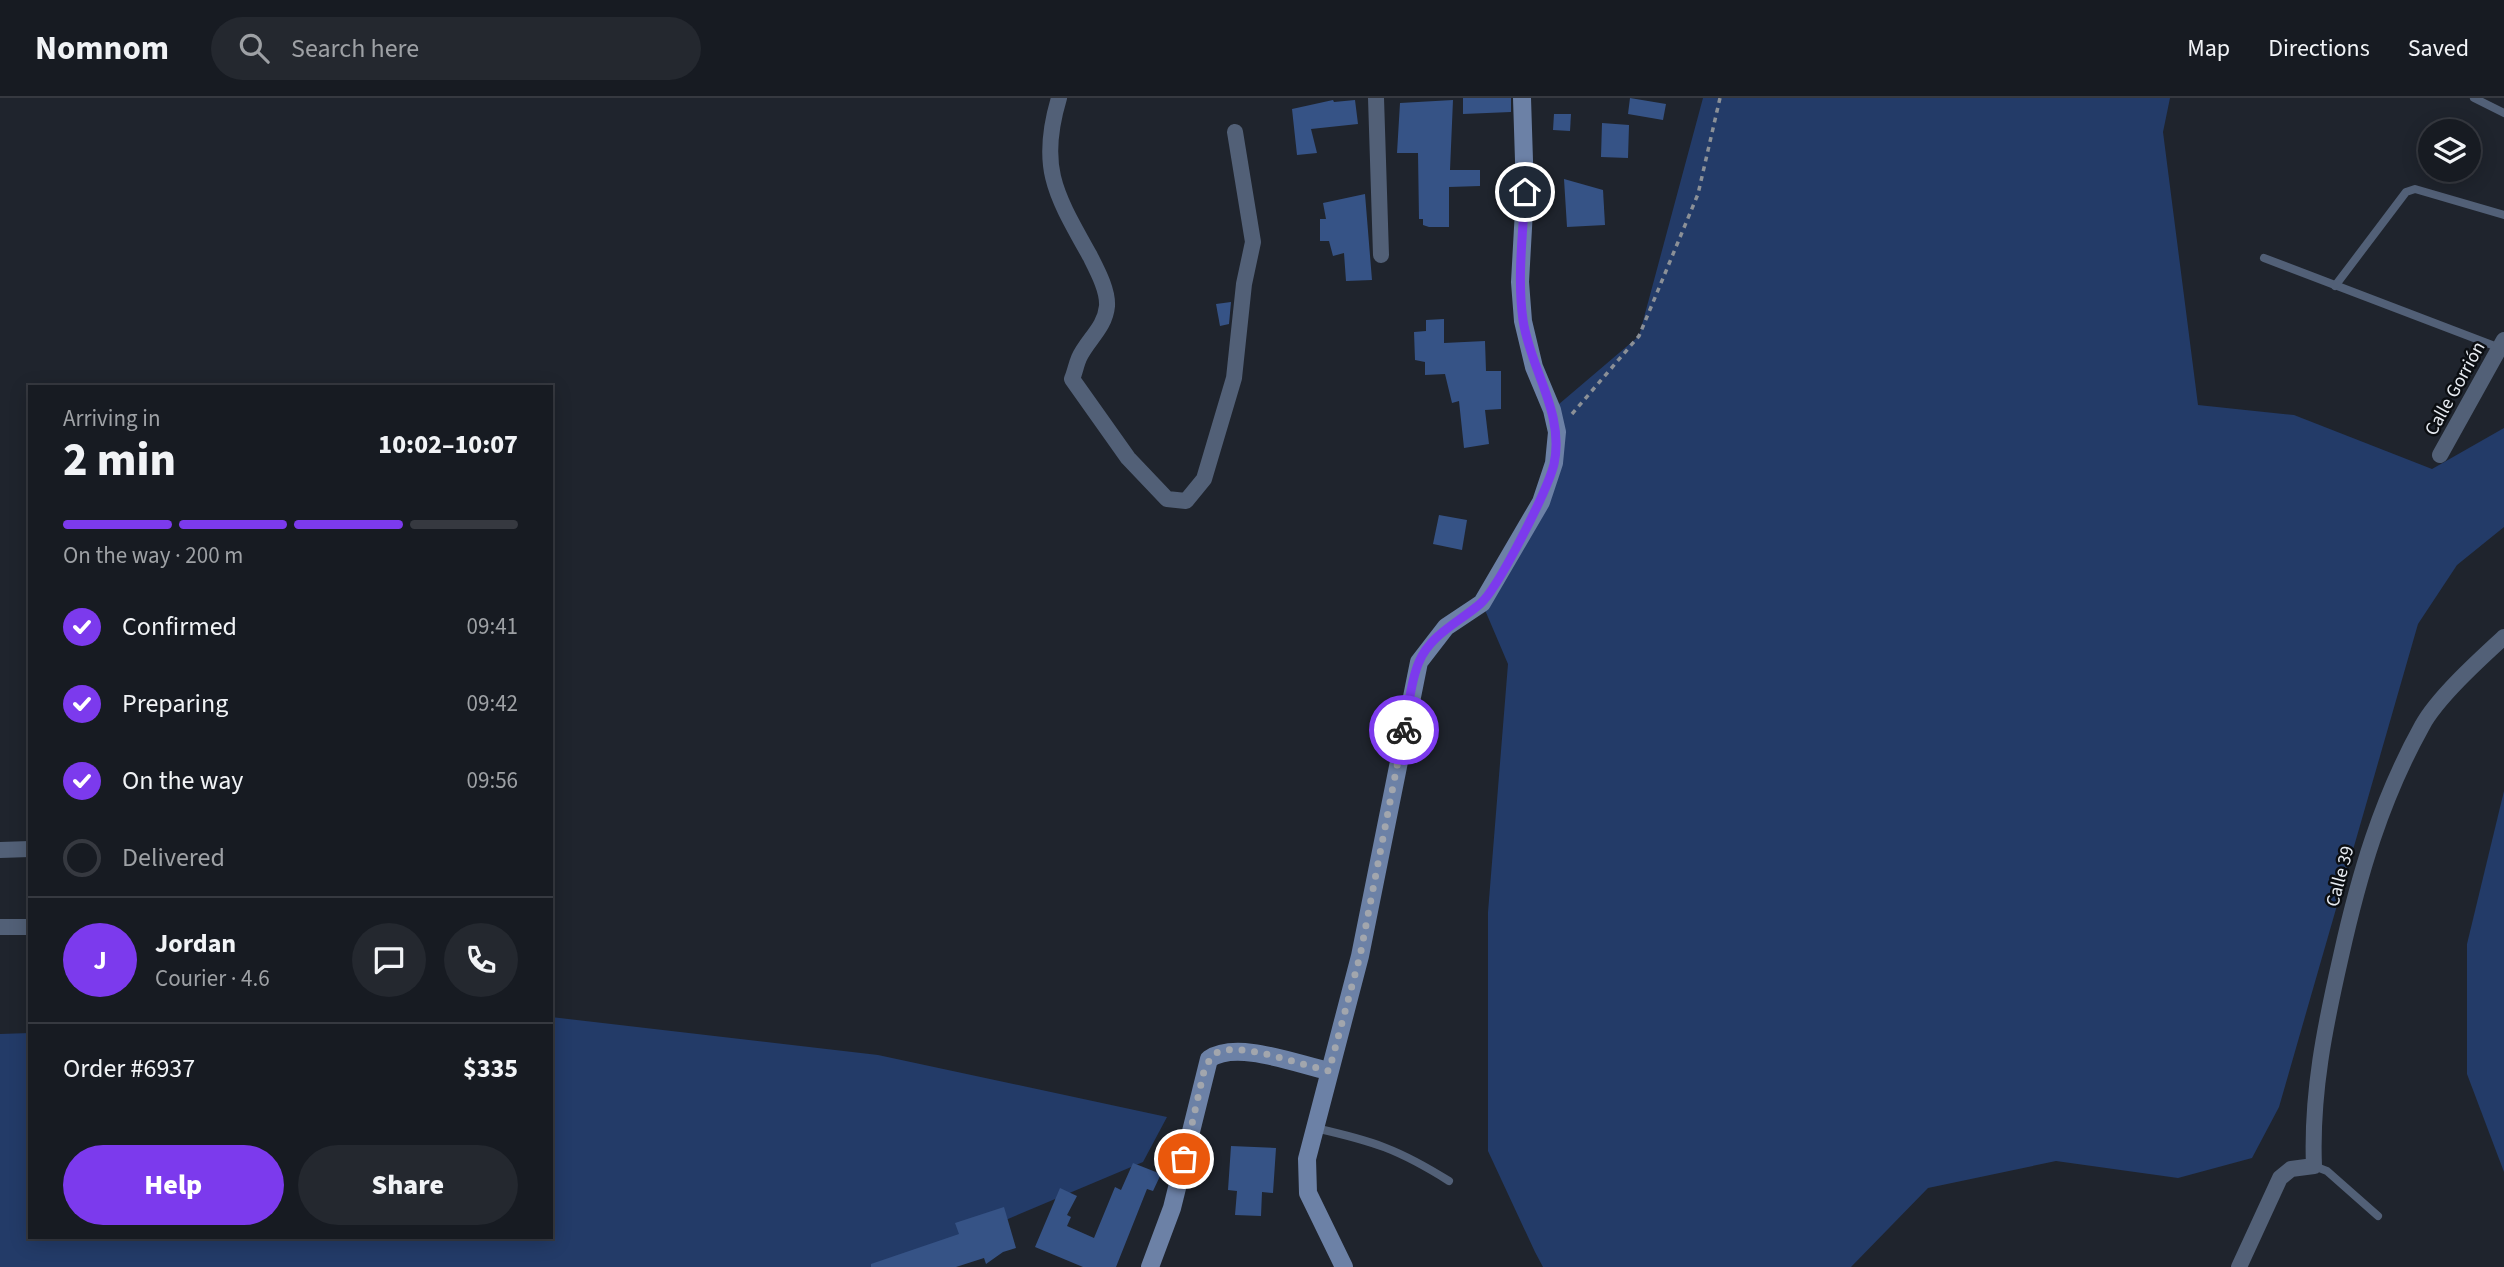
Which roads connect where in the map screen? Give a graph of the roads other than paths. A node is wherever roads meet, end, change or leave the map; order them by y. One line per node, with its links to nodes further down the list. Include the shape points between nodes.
1 (1059, 98): 6 (street, via 1049,130 1049,171 1100,275 1107,304 1103,324 1080,357 1072,379 1128,458 1167,499 1186,501 1204,479 1234,378 1253,242)
2 (1376, 98): 8 (street)
3 (1522, 98): 18 (street, via 1523,321 1557,432 1554,463 1541,502 1482,603 1446,627 1419,662 1360,956)
4 (2474, 98): 5 (lane)
5 (2504, 113)
6 (1235, 132)
7 (2504, 215): 10 (lane, via 2415,189 2406,192)
8 (1381, 255)
9 (2264, 258): 10 (lane)
10 (2335, 286): 11 (lane)
11 (2502, 344): 12 (street, Calle Gorrión)
12 (2440, 455)
13 (2504, 637): 20 (street, Calle 39, via 2423,724 2372,833 2325,1025 2314,1098)
14 (28, 849): 15 (street)
15 (0, 850)
16 (0, 927): 17 (street)
17 (28, 927)
18 (1329, 1071): 19 (street); 23 (street, via 1242,1051 1221,1051 1209,1059 1172,1208)
19 (1312, 1127): 21 (lane, via 1379,1143); 24 (street, via 1308,1193)
20 (2314, 1166): 22 (lane, via 2328,1171); 25 (street, via 2291,1169 2280,1178)
21 (1449, 1181)
22 (2378, 1216)
23 (1150, 1267)
24 (1344, 1267)
25 (2239, 1267)

